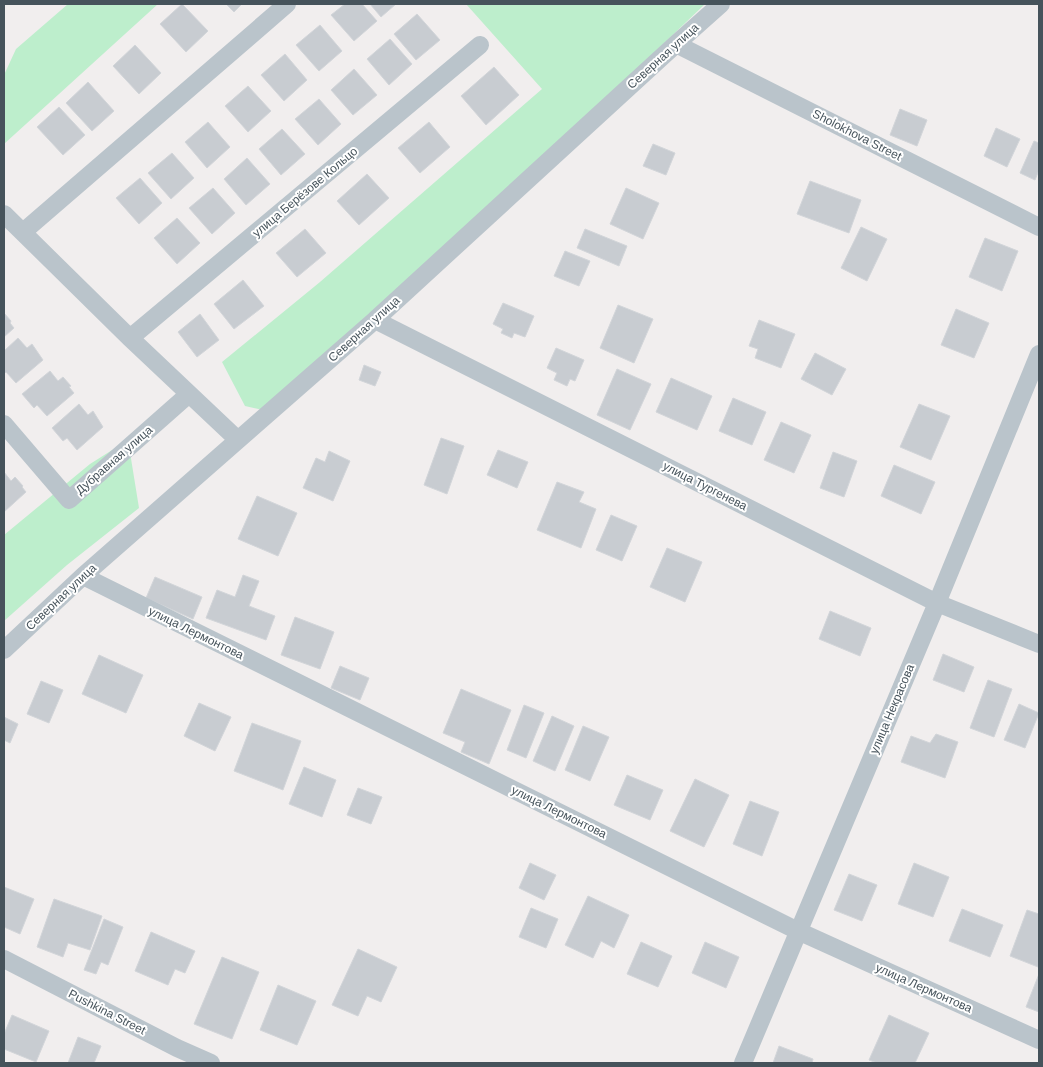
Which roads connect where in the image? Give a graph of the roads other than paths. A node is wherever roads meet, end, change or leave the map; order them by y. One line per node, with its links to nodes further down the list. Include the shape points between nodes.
1 (287, 4): 7 (street)
2 (721, 4): 3 (street, Северная улица)
3 (676, 44): 6 (street, Sholokhova Street); 8 (street, Северная улица)
4 (480, 45): 9 (street, улица Берёзове Кольцо)
5 (4, 214): 7 (street)
6 (1039, 227)
7 (23, 232): 9 (street)
8 (375, 320): 13 (street, Северная улица); 15 (street, улица Тургенева)
9 (130, 338): 11 (street)
10 (1039, 354): 15 (street, улица Некрасова)
11 (189, 394): 12 (street, Дубравная улица, via 69,500); 13 (street)
12 (4, 424)
13 (238, 440): 14 (street, Северная улица)
14 (82, 576): 17 (street, Северная улица); 18 (street, улица Лермонтова)
15 (937, 603): 16 (street, улица Тургенева); 18 (street, улица Некрасова)
16 (1039, 644)
17 (4, 650)
18 (798, 931): 20 (street, улица Лермонтова); 23 (street, улица Некрасова)
19 (4, 959): 21 (street, Pushkina Street)
20 (1039, 1040)
21 (174, 1056): 22 (street, Pushkina Street)
22 (211, 1063)
23 (743, 1063)

